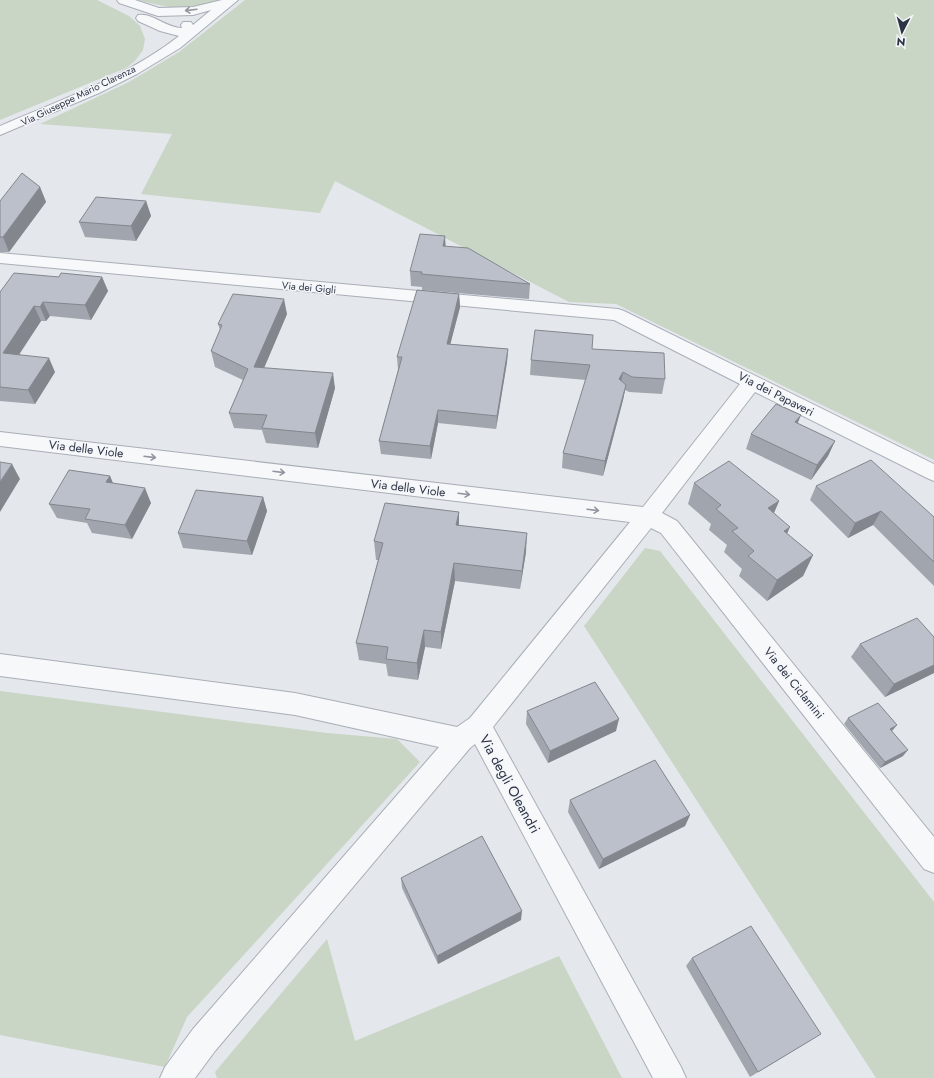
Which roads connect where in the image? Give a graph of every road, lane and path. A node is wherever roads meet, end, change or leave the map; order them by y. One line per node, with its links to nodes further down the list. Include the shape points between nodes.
1 (111, 0): 5 (street)
2 (123, 0): 4 (street)
3 (230, 1): 4 (street, one-way to 4, via 194,10); 6 (street, Via Giuseppe Mario Clarenza)
4 (158, 12): 6 (street, via 185,22)
5 (142, 18): 6 (street, via 164,28); 7 (street, via 150,28 152,40)
6 (190, 32): 7 (street, Via Giuseppe Mario Clarenza, via 175,45)
7 (146, 62): 8 (street, Via Giuseppe Mario Clarenza, via 94,90)
8 (0, 131)
9 (0, 258): 10 (street, Via dei Gigli)
10 (618, 315): 11 (street, Via dei Papaveri)
11 (752, 382): 13 (street, Via dei Papaveri); 14 (street)
12 (0, 439): 14 (street, Via delle Viole, one-way to 14)
13 (934, 473)
14 (648, 516): 16 (street, Via degli Oleandri); 17 (street, Via dei Ciclamini, via 669,527)
15 (0, 666): 16 (street, via 295,704)
16 (470, 733): 18 (street, via 204,1040); 19 (street, Via degli Oleandri)
17 (934, 859)
18 (176, 1078)
19 (670, 1078)

